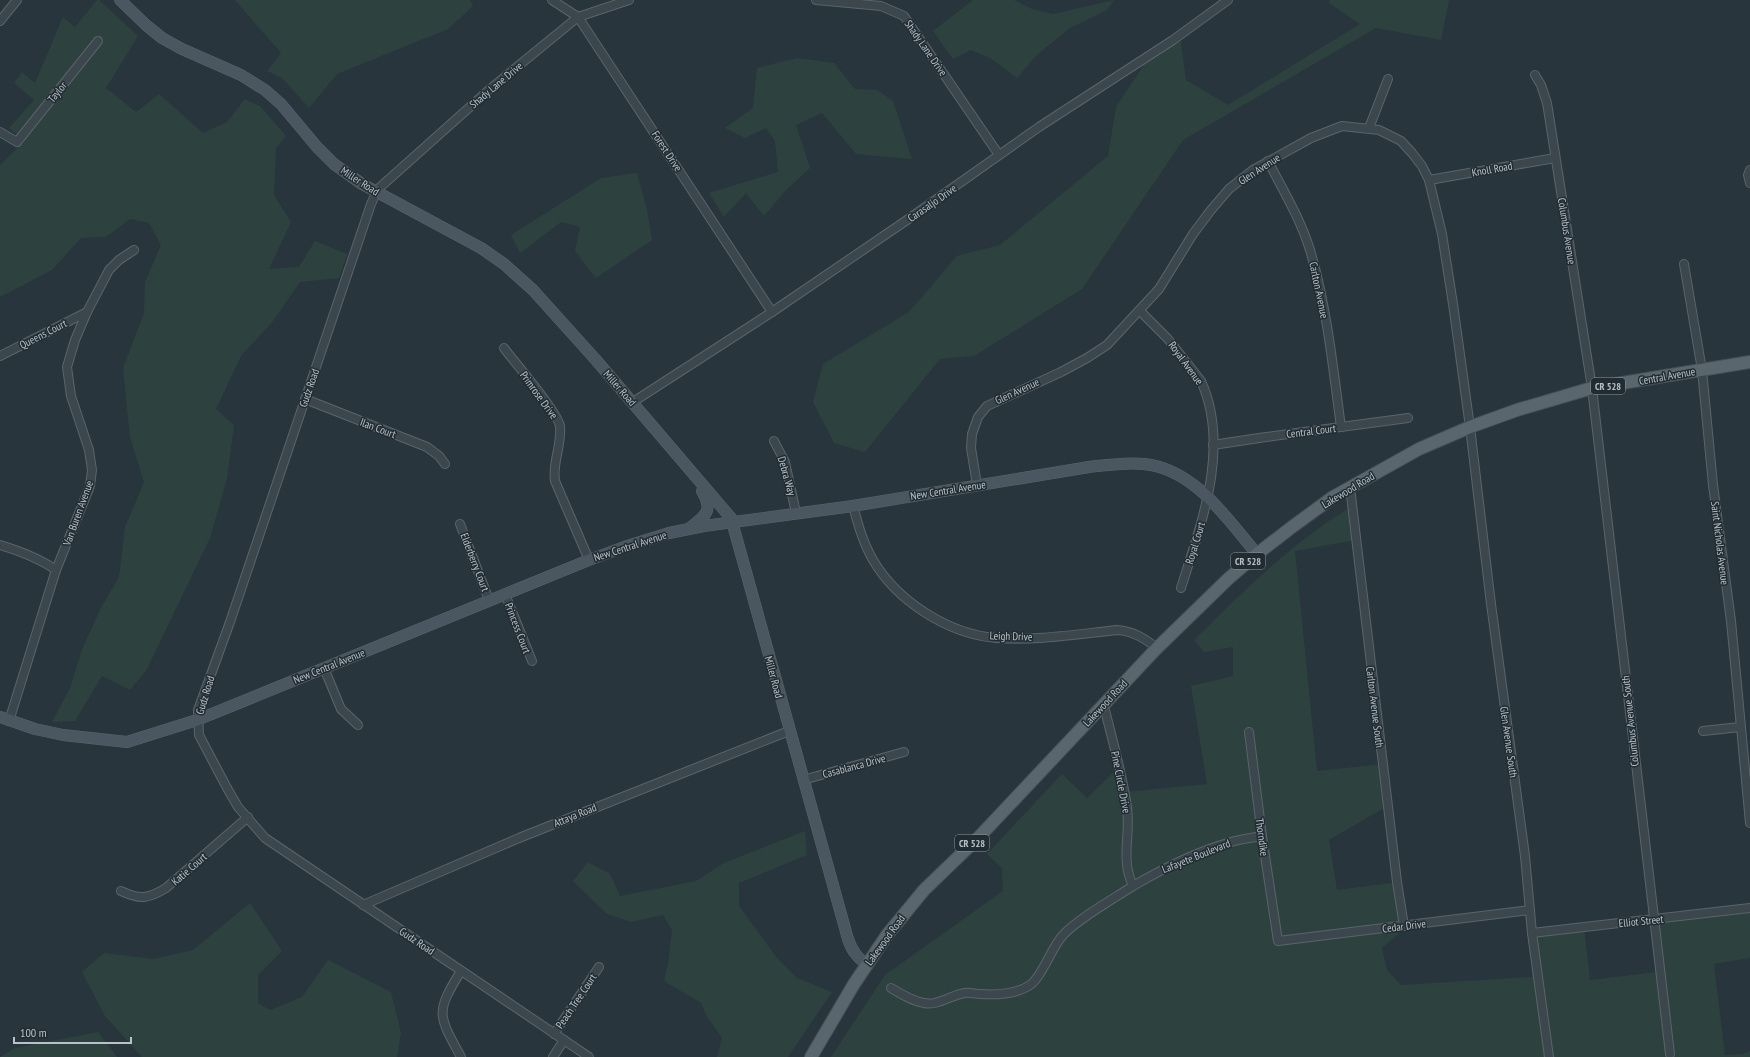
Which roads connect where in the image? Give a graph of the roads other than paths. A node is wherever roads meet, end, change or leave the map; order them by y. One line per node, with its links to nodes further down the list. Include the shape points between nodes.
1 (17, 0): 8 (street)
2 (120, 0): 20 (street, Miller Road, via 162,38 241,75 265,90 281,104 334,164)
3 (552, 0): 7 (street, Forest Drive)
4 (629, 0): 7 (street, Shady Lane Drive)
5 (816, 0): 14 (street, Shady Lane Drive, via 881,6 904,16)
6 (1228, 0): 14 (street, Carasaljo Drive, via 1173,40)
7 (578, 17): 20 (street, Shady Lane Drive, via 473,104); 25 (street, Forest Drive)
8 (0, 21)
9 (98, 41): 13 (street, Taylor, via 17,142)
10 (1535, 75): 15 (street, Columbus Avenue, via 1547,103)
11 (1388, 79): 12 (street)
12 (1369, 128): 16 (street, Glen Avenue, via 1342,126 1311,138); 18 (street, Glen Avenue, via 1379,130 1401,142 1416,157)
13 (0, 132)
14 (999, 155): 25 (street, Carasaljo Drive)
15 (1555, 158): 18 (street, Knoll Road); 30 (street, Columbus Avenue)
16 (1268, 161): 23 (street, Glen Avenue, via 1224,194 1193,234 1159,289); 34 (street, Carlton Avenue, via 1299,220 1315,267)
17 (1750, 170): 19 (street)
18 (1429, 180): 35 (street, Glen Avenue, via 1442,234)
19 (1750, 183)
20 (376, 192): 31 (street, Gudz Road); 32 (street, Miller Road, via 481,248 504,264 533,290)
21 (134, 250): 24 (street, Van Buren Avenue, via 109,270)
22 (1684, 264): 29 (street, Saint Nicholas Avenue)
23 (1140, 311): 37 (street, Royal Avenue, via 1168,339 1201,381 1212,421); 40 (street, Glen Avenue, via 1107,345 1087,358 987,406 978,417 972,434 971,448)
24 (87, 312): 27 (street, Queens Court); 51 (street, Van Buren Avenue, via 67,367 71,396 89,450 92,470 90,486)
25 (772, 312): 32 (street, Carasaljo Drive)
26 (504, 348): 50 (street, Primrose Drive, via 557,416 560,435 555,481)
27 (0, 356)
28 (1750, 362): 29 (main road, Central Avenue / CR 528)
29 (1702, 370): 30 (main road, Central Avenue / CR 528); 62 (street, Saint Nicholas Avenue)
30 (1592, 388): 35 (main road, Central Avenue / CR 528); 76 (street, Columbus Avenue South)
31 (305, 400): 38 (street, Ilan Court, via 427,446); 60 (street, Gudz Road, via 198,710)
32 (633, 402): 39 (street, Miller Road)
33 (1408, 418): 34 (street, Central Court)
34 (1342, 427): 37 (street, Central Court)
35 (1470, 427): 41 (main road, Lakewood Road / CR 528, via 1419,450); 75 (street, Glen Avenue South)
36 (774, 441): 44 (street, Debra Way, via 785,462)
37 (1213, 445): 42 (street, Royal Avenue)
38 (445, 464)
39 (691, 472): 45 (street, Miller Road); 47 (street, via 708,502 708,511)
40 (977, 486): 42 (street, New Central Avenue, via 1089,467 1124,463 1145,464 1166,470 1193,485); 43 (street, New Central Avenue)
41 (1350, 487): 49 (main road, Lakewood Road / CR 528); 77 (street, Carlton Avenue South)
42 (1208, 498): 49 (street, New Central Avenue); 52 (street, Royal Court)
43 (853, 506): 44 (street, New Central Avenue); 55 (street, Leigh Drive, via 864,542 881,573 911,602 944,623 965,632 995,638 1128,631)
44 (796, 513): 45 (street, New Central Avenue)
45 (733, 522): 47 (street, New Central Avenue); 63 (street, Miller Road)
46 (460, 524): 54 (street, Elderberry Court)
47 (689, 529): 50 (street, New Central Avenue, via 624,547)
48 (0, 545): 51 (street, via 42,561)
49 (1256, 554): 55 (main road, Lakewood Road / CR 528)
50 (589, 560): 53 (street, New Central Avenue)
51 (56, 570): 59 (street, Van Buren Avenue)
52 (1182, 588)
53 (505, 594): 54 (street, New Central Avenue); 56 (street, Princess Court)
54 (489, 600): 57 (street, New Central Avenue)
55 (1157, 648): 58 (main road, Lakewood Road / CR 528)
56 (532, 661)
57 (324, 668): 60 (street, New Central Avenue); 61 (street, via 341,709)
58 (1104, 706): 71 (street, Pine Circle Drive, via 1123,782 1127,808 1126,867); 80 (main road, Lakewood Road / CR 528, via 924,890 887,935)
59 (4, 719): 60 (street, New Central Avenue, via 63,734 127,742)
60 (197, 720): 68 (street, Gudz Road, via 199,735 216,768 238,807)
61 (358, 725)
62 (1740, 727): 64 (street); 69 (street, Saint Nicholas Avenue)
63 (789, 731): 67 (street, Miller Road); 73 (street, Attaya Road, via 519,838)
64 (1703, 731)
65 (1249, 732): 70 (street, Thorndike)
66 (904, 752): 67 (street, Casablanca Drive)
67 (803, 780): 80 (street, Miller Road, via 848,939 858,958)
68 (248, 818): 72 (street, Katie Court, via 156,894 135,898); 73 (street, Gudz Road, via 265,838)
69 (1750, 823)
70 (1262, 836): 71 (street, Lafayete Boulevard, via 1230,842 1204,851 1167,866); 79 (street, Thorndike)
71 (1133, 886): 83 (street, via 1076,923 1064,934 1050,953 1035,982 1024,989 1008,993 966,993 932,1004 912,999)
72 (121, 891)
73 (363, 905): 82 (street, Gudz Road)
74 (1750, 908): 76 (street, Elliot Street)
75 (1530, 910): 77 (street, Cedar Drive); 78 (street, Glen Avenue South)
76 (1654, 920): 78 (street, Elliot Street); 86 (street, Columbus Avenue South)
77 (1404, 926): 79 (street, Cedar Drive)
78 (1532, 933): 91 (street, Glen Avenue South)
79 (1278, 941)
80 (867, 965): 90 (main road, Lakewood Road / CR 528)
81 (599, 967): 84 (street, Peach Tree Court)
82 (461, 971): 84 (street, Gudz Road); 87 (street, via 446,995 441,1014)
83 (891, 988)
84 (554, 1034): 85 (street, Gudz Road)
85 (564, 1040): 88 (street); 89 (street, Gudz Road)
86 (1670, 1054)
87 (461, 1057)
88 (553, 1057)
89 (589, 1057)
90 (811, 1057)
91 (1549, 1057)

